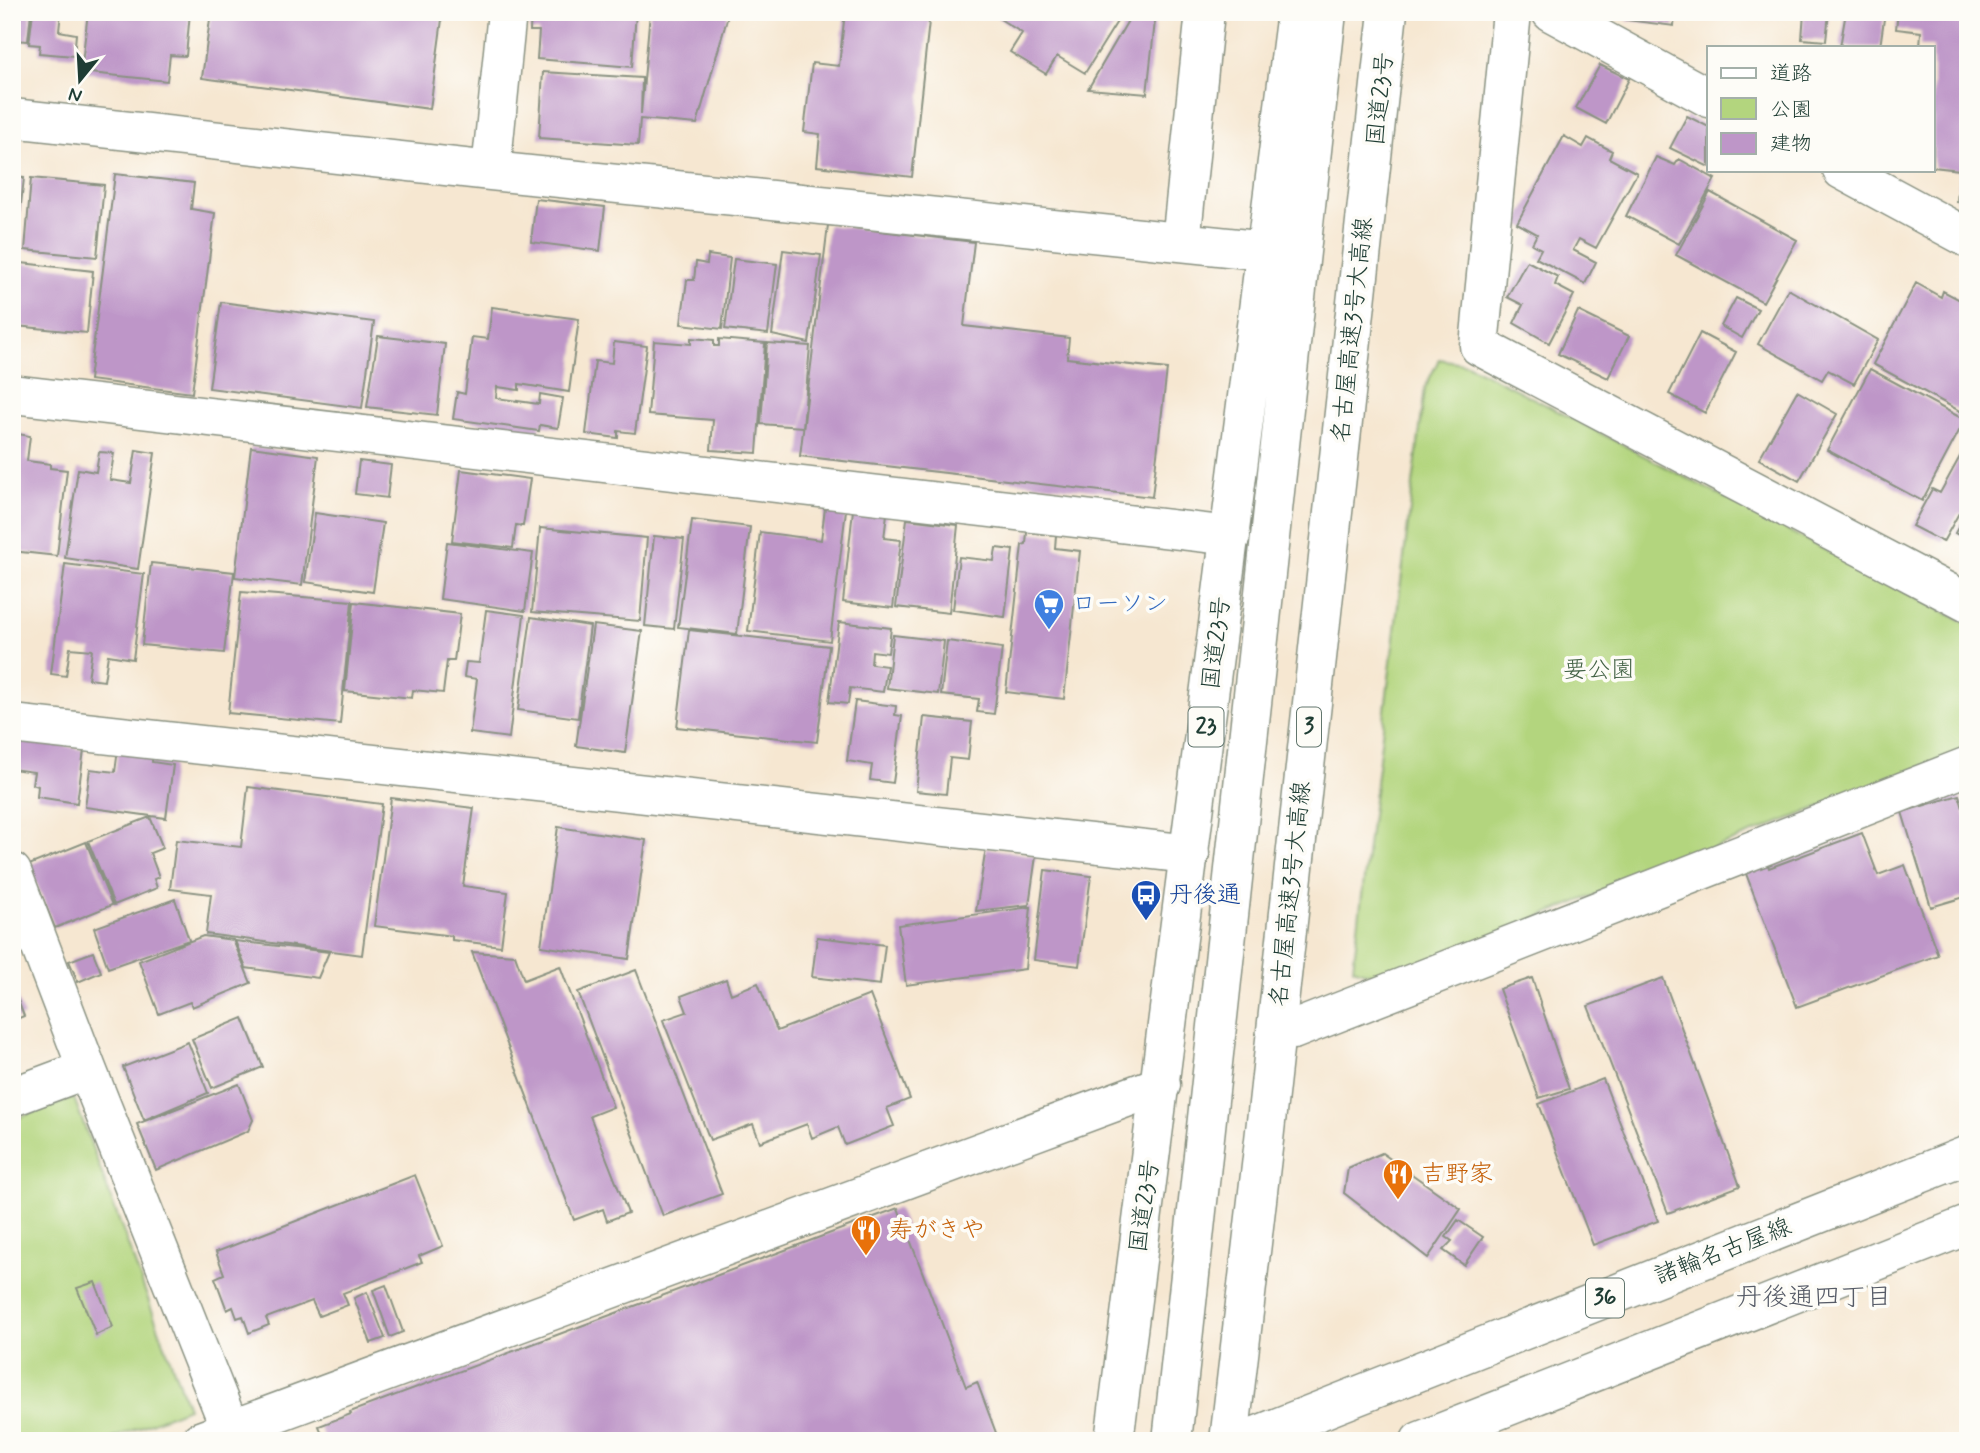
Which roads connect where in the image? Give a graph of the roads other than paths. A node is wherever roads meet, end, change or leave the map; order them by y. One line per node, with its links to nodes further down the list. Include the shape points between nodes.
1 (507, 12): 10 (main road)
2 (1205, 12): 13 (main road)
3 (1296, 12): 14 (main road, 国道23号 / 23)
4 (1327, 12): 31 (main road)
5 (1389, 12): 22 (main road, 国道23号); 29 (main road, 名古屋高速3号大高線 / 3, via 1267,1112)
6 (1512, 12): 17 (main road, via 1479,346)
7 (1550, 12): 8 (main road)
8 (1707, 97)
9 (12, 118): 10 (main road)
10 (491, 171): 13 (main road)
11 (1846, 172): 12 (main road)
12 (1968, 238)
13 (1181, 242): 14 (main road)
14 (1267, 251): 16 (main road, 国道23号 / 23)
15 (12, 394): 16 (main road)
16 (1231, 536): 20 (main road, 国道23号 / 23)
17 (1968, 603)
18 (12, 724): 20 (main road)
19 (1968, 766): 22 (main road)
20 (1190, 854): 24 (main road, 国道23号 / 23)
21 (12, 872): 23 (main road)
22 (1293, 1030): 29 (main road, 国道23号)
23 (87, 1069): 25 (main road); 28 (main road)
24 (1161, 1084): 28 (main road); 30 (main road, 国道23号 / 23)
25 (12, 1097)
26 (1968, 1156): 29 (main road, 諸輪名古屋線 / 36)
27 (1968, 1225): 32 (main road)
28 (222, 1437)
29 (1244, 1440)
30 (1114, 1441)
31 (1172, 1441)
32 (1420, 1441)

